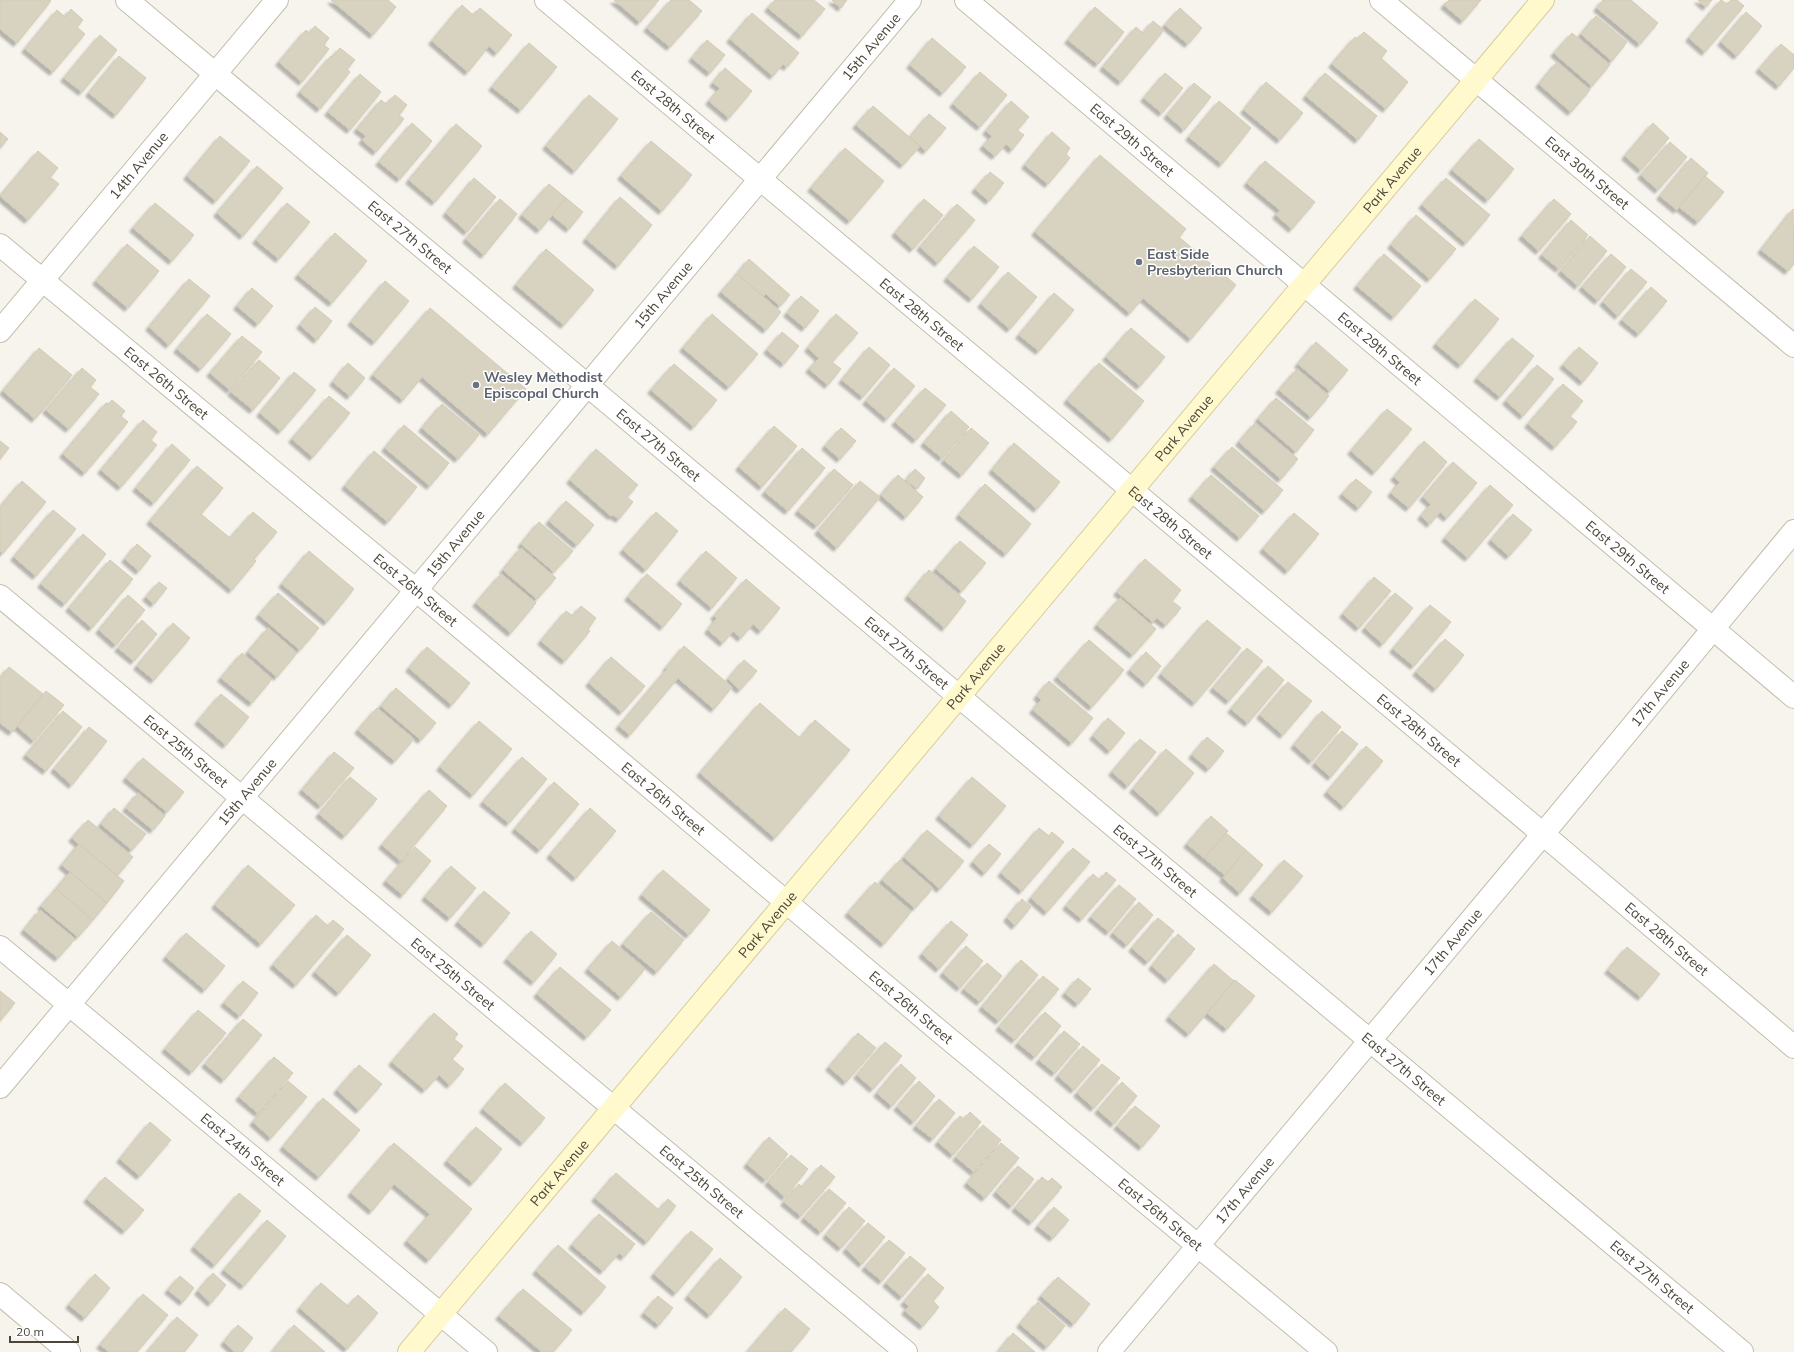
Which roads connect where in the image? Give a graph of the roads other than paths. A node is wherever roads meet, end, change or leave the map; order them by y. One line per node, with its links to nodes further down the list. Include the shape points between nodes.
1 (127, 0): 8 (street, East 27th Street)
2 (277, 0): 8 (street, 14th Avenue)
3 (546, 0): 10 (street, East 28th Street)
4 (910, 0): 10 (street, 15th Avenue)
5 (966, 0): 13 (street, East 29th Street)
6 (1381, 0): 9 (street, East 30th Street)
7 (1543, 0): 9 (street, Park Avenue)
8 (216, 73): 12 (street, 14th Avenue); 16 (street, East 27th Street)
9 (1476, 80): 13 (street, Park Avenue); 15 (street, East 30th Street)
10 (760, 178): 16 (street, 15th Avenue); 17 (street, East 28th Street)
11 (0, 246): 12 (street, East 26th Street)
12 (42, 280): 14 (street, 14th Avenue); 19 (street, East 26th Street)
13 (1304, 285): 17 (street, Park Avenue); 21 (street, East 29th Street)
14 (0, 331)
15 (1794, 346)
16 (588, 385): 19 (street, 15th Avenue); 22 (street, East 27th Street)
17 (1132, 490): 22 (street, Park Avenue); 25 (street, East 28th Street)
18 (1794, 531): 21 (street, 17th Avenue)
19 (416, 590): 24 (street, 15th Avenue); 26 (street, East 26th Street)
20 (0, 596): 24 (street, East 25th Street)
21 (1712, 629): 23 (street, East 29th Street); 25 (street, 17th Avenue)
22 (959, 696): 26 (street, Park Avenue); 29 (street, East 27th Street)
23 (1794, 697)
24 (242, 797): 28 (street, 15th Avenue); 32 (street, East 25th Street)
25 (1543, 834): 29 (street, 17th Avenue); 30 (street, East 28th Street)
26 (786, 902): 32 (street, Park Avenue); 33 (street, East 26th Street)
27 (0, 947): 28 (street, East 24th Street)
28 (69, 1004): 31 (street, 15th Avenue); 35 (street, East 24th Street)
29 (1370, 1040): 33 (street, 17th Avenue); 42 (street, East 27th Street)
30 (1794, 1047)
31 (0, 1087)
32 (614, 1108): 35 (street, Park Avenue); 39 (street, East 25th Street)
33 (1198, 1245): 40 (street, 17th Avenue); 41 (street, East 26th Street)
34 (0, 1294): 36 (street)
35 (441, 1314): 37 (street, Park Avenue); 38 (street, East 24th Street)
36 (69, 1352)
37 (409, 1352)
38 (486, 1352)
39 (906, 1352)
40 (1109, 1352)
41 (1326, 1352)
42 (1742, 1352)

